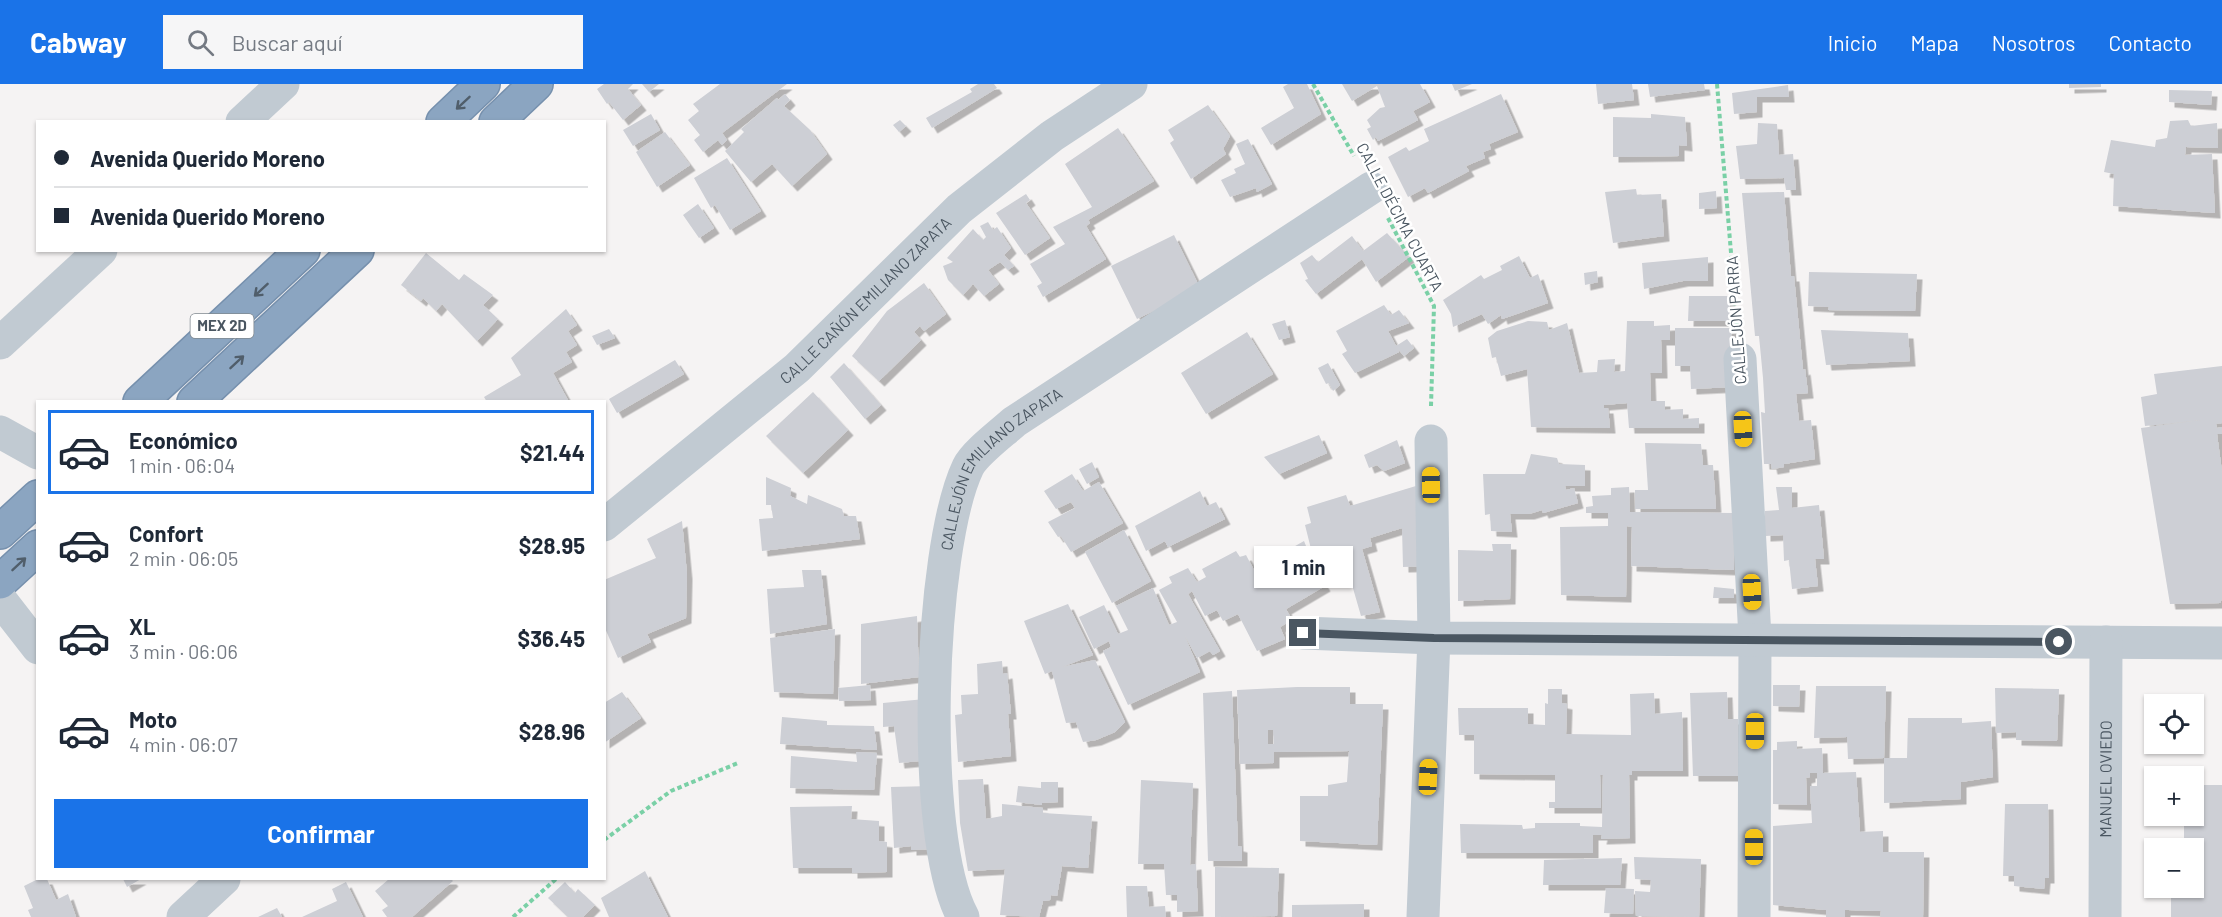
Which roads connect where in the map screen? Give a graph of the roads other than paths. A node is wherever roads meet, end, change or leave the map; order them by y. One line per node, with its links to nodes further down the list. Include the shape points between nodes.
1 (283, 84): 5 (street)
2 (483, 84): 6 (highway, one-way to 6)
3 (536, 84): 7 (highway)
4 (1131, 84): 20 (street, CALLE CAÑÓN EMILIANO ZAPATA, via 1052,136 960,209 797,368)
5 (244, 120)
6 (445, 120)
7 (498, 120)
8 (1371, 188): 33 (street, CALLEJÓN EMILIANO ZAPATA, via 1014,422 969,464 952,511 932,710 943,846 957,907)
9 (99, 252): 12 (street)
10 (301, 252): 14 (highway, MEX 2D, one-way to 14)
11 (355, 252): 15 (highway, MEX 2D, one-way to 11)
12 (0, 343)
13 (1740, 359): 27 (street, CALLEJÓN PARRA)
14 (142, 400)
15 (196, 400)
16 (0, 432): 18 (street)
17 (1431, 441): 26 (street)
18 (36, 452)
19 (36, 499): 21 (highway)
20 (606, 523)
21 (0, 532)
22 (36, 549): 23 (highway, one-way to 22)
23 (0, 582)
24 (0, 599): 30 (street)
25 (1303, 633): 26 (street)
26 (1434, 638): 27 (street); 34 (street)
27 (1755, 638): 28 (street); 35 (street, CALLEJÓN PARRA)
28 (2106, 642): 29 (street); 36 (street, MANUEL OVIEDO)
29 (2222, 643)
30 (36, 645)
31 (223, 880): 32 (street)
32 (183, 917)
33 (963, 917)
34 (1422, 917)
35 (1754, 917)
36 (2105, 917)

